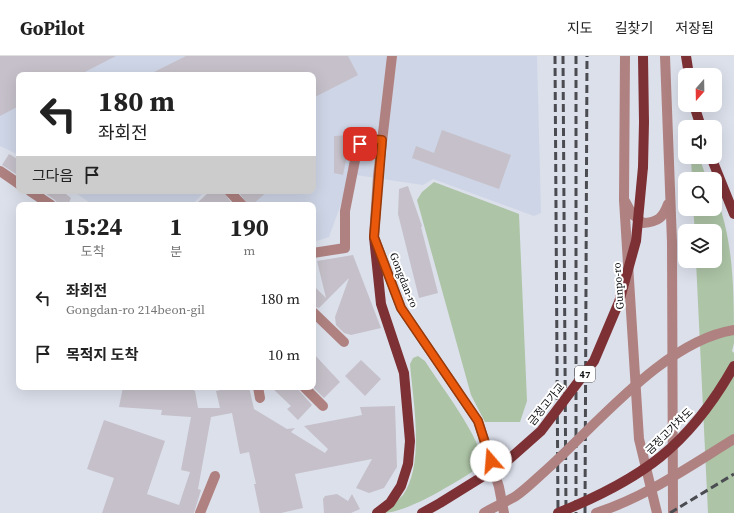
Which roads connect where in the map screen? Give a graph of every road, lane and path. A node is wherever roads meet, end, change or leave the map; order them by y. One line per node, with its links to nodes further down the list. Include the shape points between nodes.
1 (392, 56): 7 (street, Gongdan-ro)
2 (625, 56): 13 (street, Gunpo-ro)
3 (643, 56): 32 (main road, 금정고가교 / 47, bridge, via 643,167 636,241 619,302 594,362 535,436 506,462)
4 (665, 56): 14 (street)
5 (686, 56): 6 (main road)
6 (689, 68)
7 (382, 140): 18 (street, Gongdan-ro); 19 (street, via 368,139 360,144 357,150 345,211 344,248)
8 (715, 164): 17 (main road)
9 (0, 171): 10 (street)
10 (16, 182)
11 (34, 194): 15 (street)
12 (232, 194): 16 (street)
13 (624, 200): 14 (street, via 632,214 643,222 655,222 664,215); 37 (street, Gunpo-ro, via 639,439)
14 (670, 200): 38 (street)
15 (46, 202)
16 (239, 202)
17 (734, 213)
18 (374, 237): 31 (main road, via 381,304 404,373 410,441 408,464 401,486 390,503); 34 (street, Gongdan-ro, via 401,308 478,421 499,487)
19 (316, 253)
20 (316, 315): 22 (street)
21 (734, 330): 33 (street, bridge, via 723,331 683,349 652,371 517,496)
22 (344, 342)
23 (734, 366): 35 (main road, 금정고가차도, bridge, via 698,421 664,455 599,497)
24 (259, 390): 26 (street)
25 (307, 390): 27 (street)
26 (260, 398)
27 (323, 406)
28 (734, 439): 36 (street, bridge, via 661,484 622,504)
29 (215, 476): 30 (street)
30 (200, 513)
31 (377, 513)
32 (422, 513)
33 (484, 513)
34 (504, 513)
35 (558, 513)
36 (596, 513)
37 (657, 513)
38 (673, 513)

